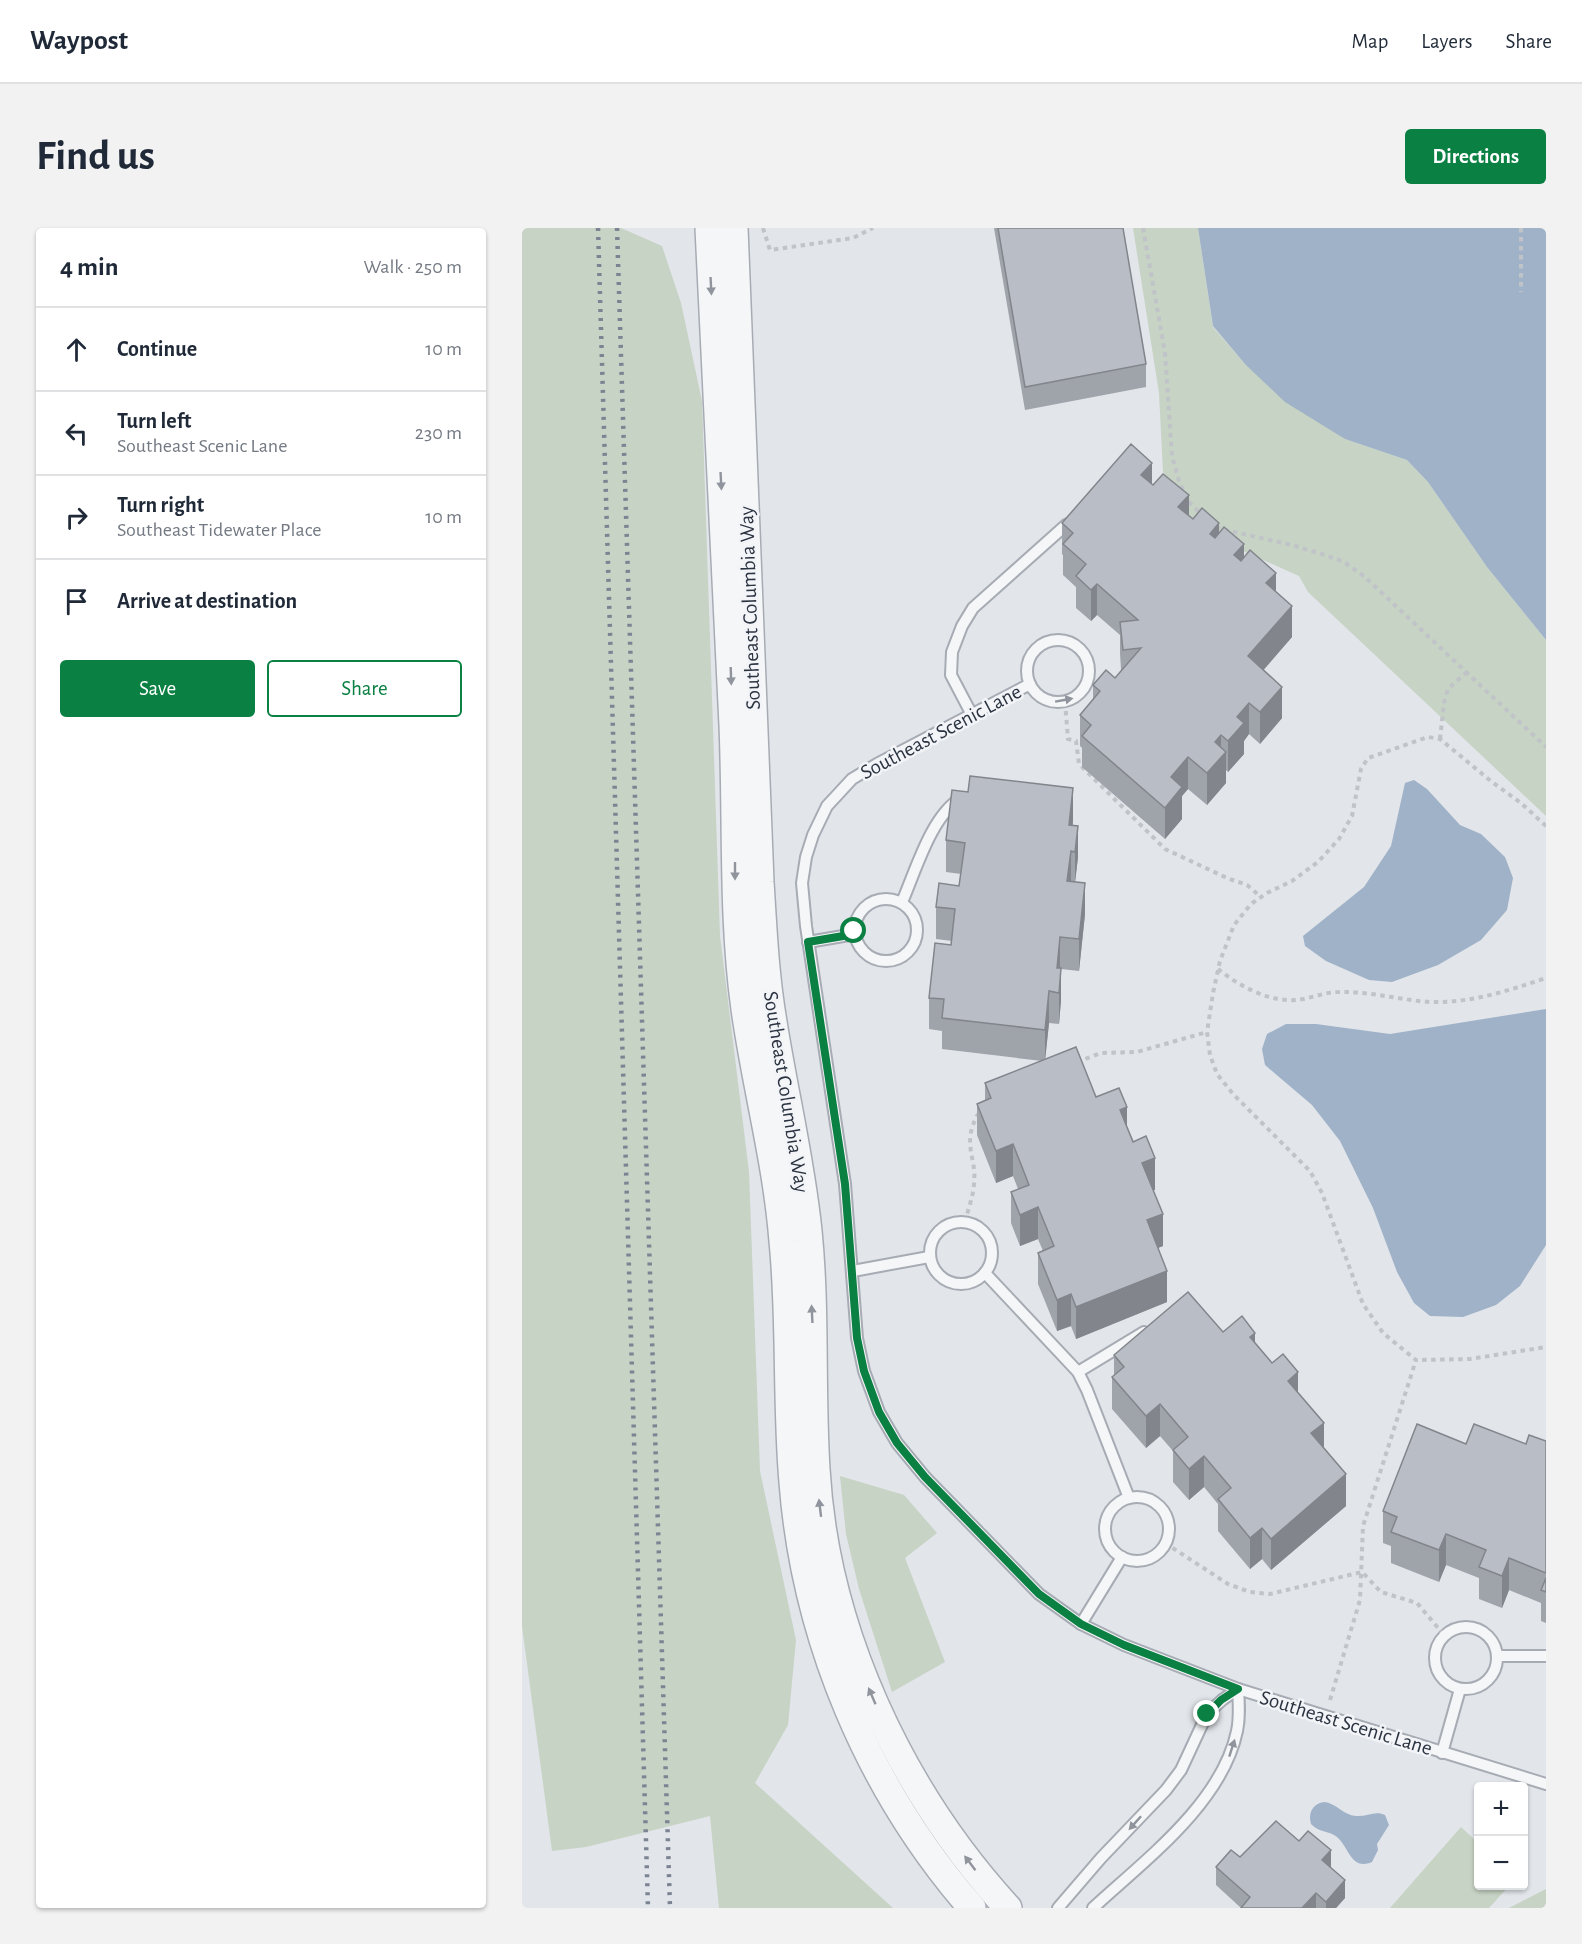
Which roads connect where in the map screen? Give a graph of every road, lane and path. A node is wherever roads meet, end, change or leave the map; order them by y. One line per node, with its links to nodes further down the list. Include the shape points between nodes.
1 (708, 228): 49 (street, Southeast Columbia Way, one-way to 49, via 729,634 738,942 745,1011 784,1242 793,1484 801,1547 812,1606 831,1667 864,1743 893,1799)
2 (735, 228): 50 (street, Southeast Columbia Way, one-way to 2, via 946,1831 910,1776 852,1650 823,1534 816,1471 808,1233 765,957)
3 (763, 228): 4 (path, via 770,250 853,238)
4 (873, 228)
5 (1143, 228): 8 (path, via 1165,353 1172,456 1188,501)
6 (1521, 228): 7 (path)
7 (1521, 292)
8 (1203, 517)
9 (1080, 519): 14 (lane, via 1066,525 973,608 962,626 952,652 951,675)
10 (1212, 523): 11 (path, via 1221,529 1344,562)
11 (1467, 672): 15 (path, via 1448,689); 16 (path)
12 (1030, 684): 13 (lane, one-way to 13, via 1044,699); 13 (lane, via 1028,660 1042,643 1063,639 1074,643 1088,659 1089,681 1075,698); 14 (lane, Southeast Scenic Lane)
13 (1065, 702): 19 (path, via 1068,739 1076,741 1078,764 1165,849 1247,885)
14 (972, 715): 22 (lane, Southeast Scenic Lane, via 852,779 827,806 813,835 802,883)
15 (1440, 739): 18 (path); 19 (path, via 1428,737 1368,758 1361,769 1352,816 1339,839 1318,862)
16 (1546, 747)
17 (974, 794): 20 (lane, via 950,804 934,827)
18 (1546, 826)
19 (1261, 897): 23 (path, via 1234,925)
20 (902, 902): 21 (lane, via 891,898 870,903 856,920); 21 (lane, via 916,918 918,929 911,950 903,957 892,961 871,958 862,951)
21 (855, 934): 22 (lane)
22 (808, 942): 30 (lane, Southeast Scenic Lane, via 845,1184)
23 (1218, 969): 24 (path, via 1234,982 1285,1000 1339,992 1431,1002 1475,1000); 25 (path)
24 (1546, 978)
25 (1207, 1032): 26 (path, via 1137,1052 1101,1053); 34 (path, via 1217,1074 1310,1171 1322,1193 1363,1304 1383,1333)
26 (1071, 1064)
27 (983, 1105): 28 (path, via 969,1144 975,1183)
28 (965, 1222): 29 (lane, via 954,1222 936,1233); 31 (lane, via 976,1225 990,1242 991,1263)
29 (929, 1257): 30 (lane); 31 (lane, via 937,1274 956,1285 967,1285)
30 (853, 1270): 40 (lane, Southeast Scenic Lane, via 857,1338 864,1371 879,1412 897,1443 1039,1594)
31 (985, 1274): 35 (lane)
32 (1147, 1331): 35 (lane)
33 (1546, 1347): 34 (path, via 1470,1359)
34 (1416, 1360): 39 (path, via 1363,1526)
35 (1077, 1372): 36 (lane)
36 (1129, 1498): 37 (lane, via 1149,1500 1164,1514 1168,1523); 38 (lane, via 1113,1508 1105,1525 1109,1544)
37 (1165, 1543): 38 (lane, via 1151,1558); 39 (path, via 1228,1584 1250,1592 1270,1594)
38 (1122, 1557): 40 (lane)
39 (1362, 1572): 41 (path, via 1381,1592 1417,1603); 46 (path, via 1360,1600)
40 (1081, 1624): 44 (lane, Southeast Scenic Lane)
41 (1444, 1635): 42 (lane, via 1462,1626 1472,1627 1482,1631 1495,1646); 45 (lane, via 1434,1652 1434,1662 1442,1680)
42 (1497, 1656): 43 (lane); 45 (lane, via 1491,1677 1482,1685)
43 (1546, 1656)
44 (1238, 1689): 46 (lane, Southeast Scenic Lane); 51 (lane, one-way to 51, via 1207,1714 1181,1770 1166,1790); 52 (lane, one-way to 44, via 1199,1807 1216,1782 1237,1731)
45 (1460, 1689): 47 (lane)
46 (1325, 1716): 47 (lane, Southeast Scenic Lane)
47 (1442, 1753): 48 (lane, Southeast Scenic Lane)
48 (1546, 1784)
49 (972, 1908)
50 (1008, 1908)
51 (1058, 1908)
52 (1094, 1908)

